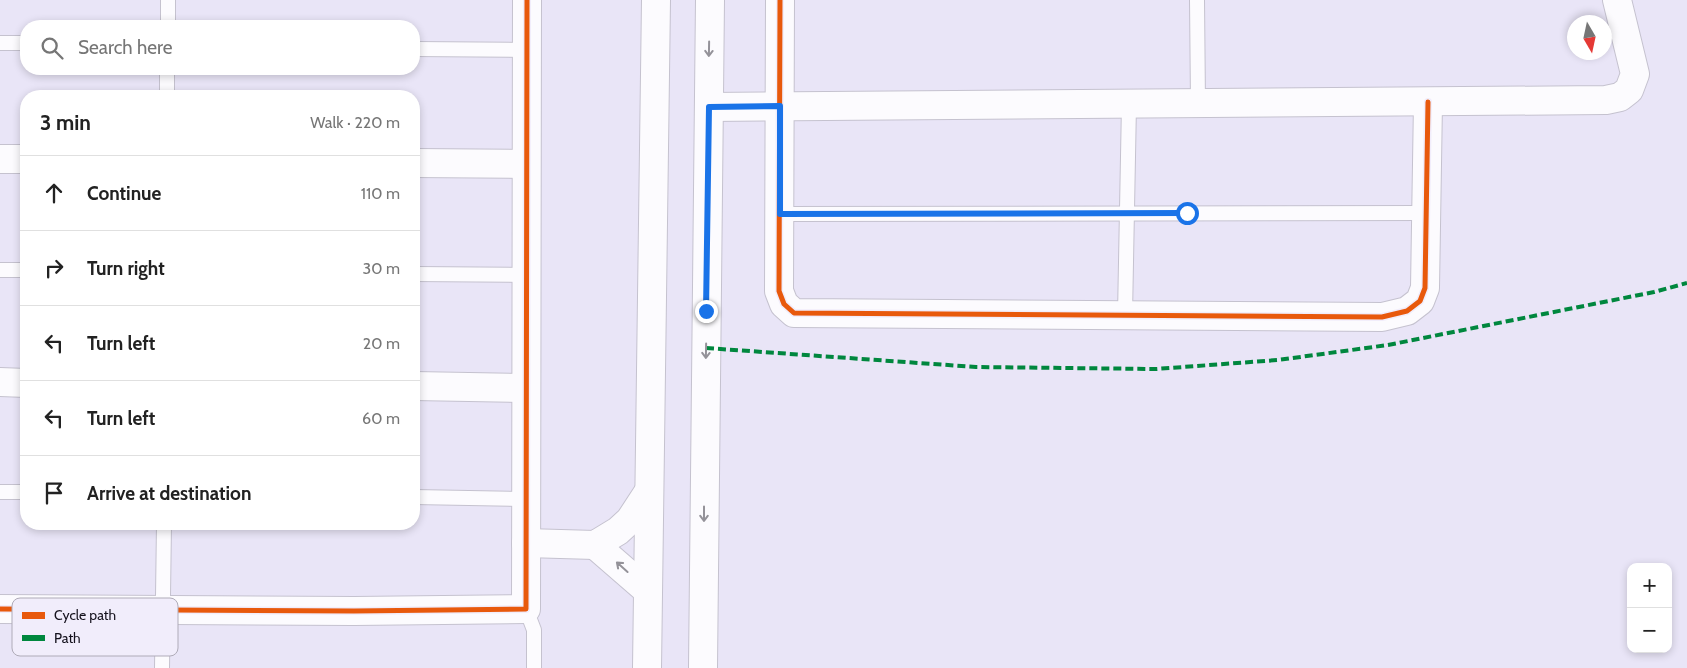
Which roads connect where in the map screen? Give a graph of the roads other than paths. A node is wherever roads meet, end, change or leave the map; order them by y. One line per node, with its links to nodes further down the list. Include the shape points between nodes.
1 (168, 0): 8 (lane)
2 (527, 0): 12 (street)
3 (656, 0): 36 (street)
4 (710, 0): 19 (street, one-way to 19)
5 (780, 0): 18 (street)
6 (1197, 0): 16 (lane)
7 (1617, 0): 15 (street, via 1635,74 1629,90 1620,97 1606,100)
8 (168, 20)
9 (0, 43): 10 (lane)
10 (20, 43)
11 (420, 49): 12 (lane)
12 (526, 50): 23 (street)
13 (168, 75): 14 (lane)
14 (167, 90)
15 (1428, 102): 16 (street); 24 (street)
16 (1198, 103): 17 (street)
17 (1129, 104): 18 (street); 26 (lane)
18 (780, 106): 19 (street); 25 (street)
19 (709, 107): 50 (street, one-way to 50)
20 (0, 159): 21 (street)
21 (20, 159)
22 (420, 163): 23 (street)
23 (525, 164): 30 (street)
24 (1426, 213): 26 (lane); 31 (street, via 1425,288 1420,301 1407,311 1382,317)
25 (780, 214): 26 (lane); 31 (street, via 779,291 784,304 794,313)
26 (1127, 214): 31 (lane)
27 (0, 270): 28 (lane)
28 (20, 270)
29 (420, 274): 30 (lane)
30 (525, 275): 35 (street)
31 (1125, 315)
32 (0, 382): 33 (street)
33 (20, 383)
34 (420, 386): 35 (street)
35 (525, 388): 40 (street)
36 (649, 491): 43 (street, via 630,520); 44 (street)
37 (0, 492): 38 (lane)
38 (20, 492)
39 (420, 497): 40 (lane)
40 (526, 499): 42 (street)
41 (164, 530): 45 (lane)
42 (526, 543): 43 (street); 46 (street)
43 (595, 544): 44 (street, one-way to 43)
44 (648, 591): 49 (street)
45 (163, 598)
46 (526, 609): 47 (street); 48 (lane, via 534,630)
47 (178, 610)
48 (534, 668)
49 (647, 668)
50 (703, 668)

